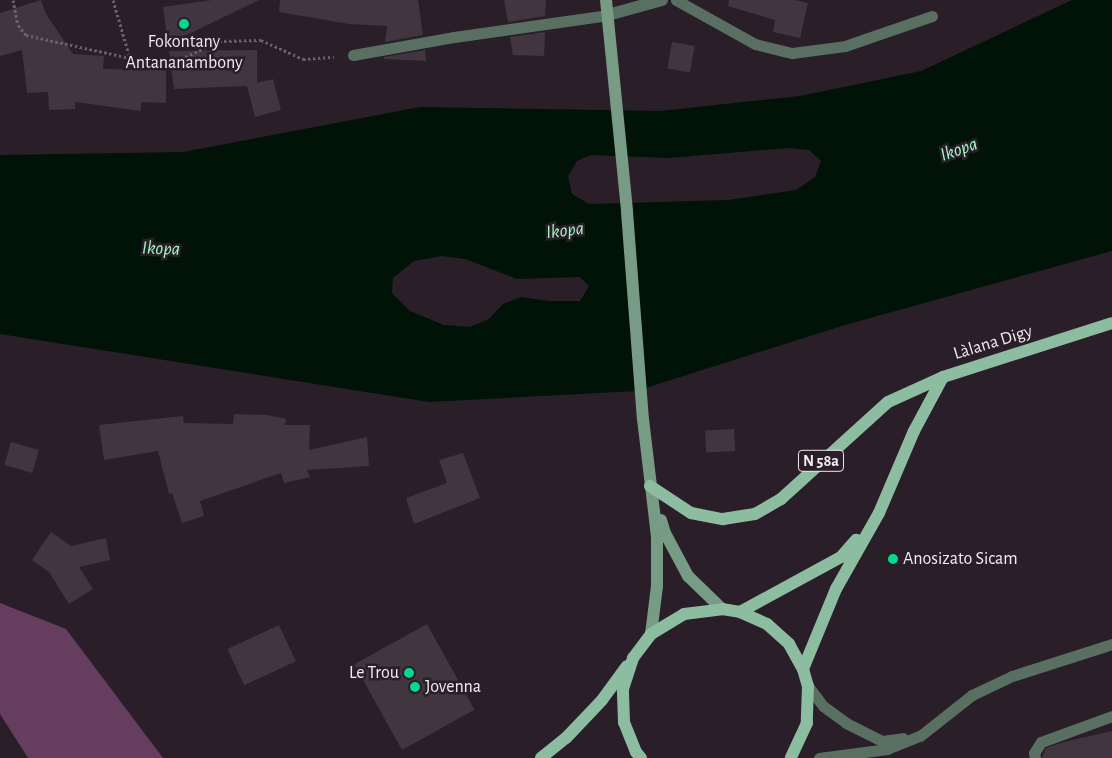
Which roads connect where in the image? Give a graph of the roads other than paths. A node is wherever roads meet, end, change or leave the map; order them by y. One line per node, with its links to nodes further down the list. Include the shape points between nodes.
1 (606, 0): 4 (main road)
2 (662, 0): 4 (street)
3 (676, 0): 5 (lane, via 755,44 792,53 845,46)
4 (608, 15): 6 (lane); 9 (main road)
5 (932, 16)
6 (353, 55)
7 (1112, 323): 8 (main road, Làlana Digy / N 58a)
8 (943, 377): 9 (main road, N 58a, via 888,402 782,499 755,514 723,519 691,513); 10 (main road, Làlana Digy, via 914,431)
9 (650, 486): 11 (main road, via 665,533 688,576); 13 (main road, via 657,536 657,586)
10 (878, 513): 12 (main road, via 841,558); 16 (main road, via 836,589)
11 (722, 609): 12 (main road); 13 (main road, via 684,614)
12 (740, 612): 16 (main road, via 767,624 789,644)
13 (651, 634): 15 (main road)
14 (1112, 644): 19 (lane, via 1004,679 972,694)
15 (633, 658): 20 (main road, via 602,700 566,738); 21 (main road, via 623,689 624,722)
16 (804, 669): 17 (main road)
17 (808, 686): 19 (lane, via 822,706 846,723 882,740); 22 (main road, via 807,723)
18 (1112, 716): 24 (lane, via 1041,742)
19 (920, 736): 23 (lane, via 887,749)
20 (541, 758)
21 (641, 758)
22 (794, 758)
23 (819, 758)
24 (1035, 758)

